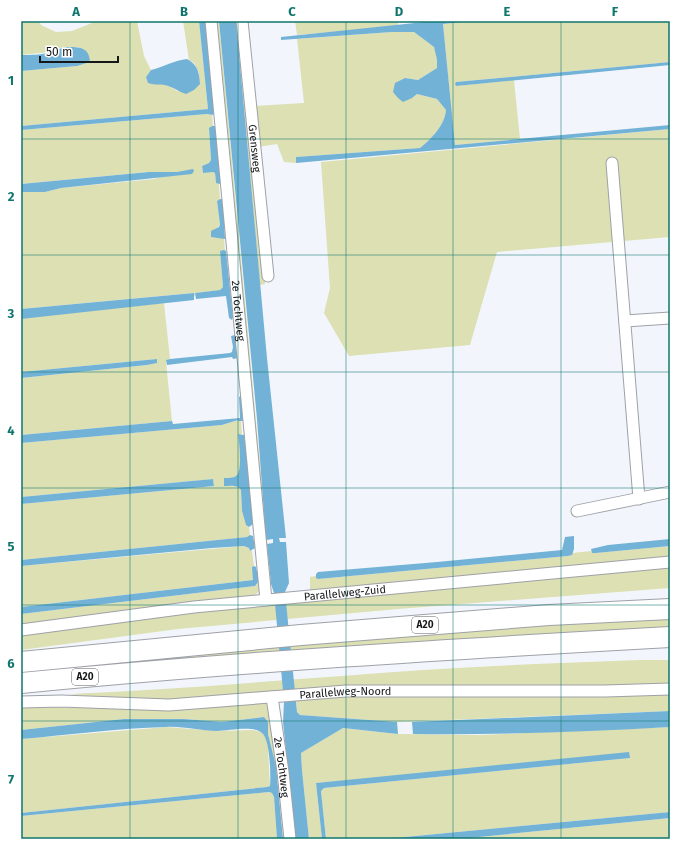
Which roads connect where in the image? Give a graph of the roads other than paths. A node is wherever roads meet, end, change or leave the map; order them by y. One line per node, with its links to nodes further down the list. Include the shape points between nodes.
1 (211, 21): 12 (street, 2e Tochtweg)
2 (242, 21): 4 (street, Grensweg)
3 (612, 163): 6 (street)
4 (268, 276)
5 (670, 318): 6 (street)
6 (625, 322): 8 (street)
7 (670, 492): 8 (street)
8 (639, 499): 9 (street)
9 (577, 511)
10 (670, 562): 12 (street, Parallelweg-Zuid)
11 (670, 596): 14 (highway, A20, via 571,604)
12 (269, 600): 15 (street, Parallelweg-Zuid, via 147,612)
13 (670, 609): 14 (highway, A20)
14 (549, 615): 19 (highway, A20, via 266,638)
15 (21, 630)
16 (670, 637): 17 (highway, A20)
17 (524, 645): 18 (highway, A20, via 544,653); 20 (highway, A20, via 150,671)
18 (670, 651)
19 (21, 662)
20 (21, 683)
21 (670, 689): 22 (street, Parallelweg-Noord, via 346,691)
22 (276, 696): 23 (street, Parallelweg-Noord, via 169,705 61,700); 24 (street, 2e Tochtweg)
23 (21, 702)
24 (290, 839)

